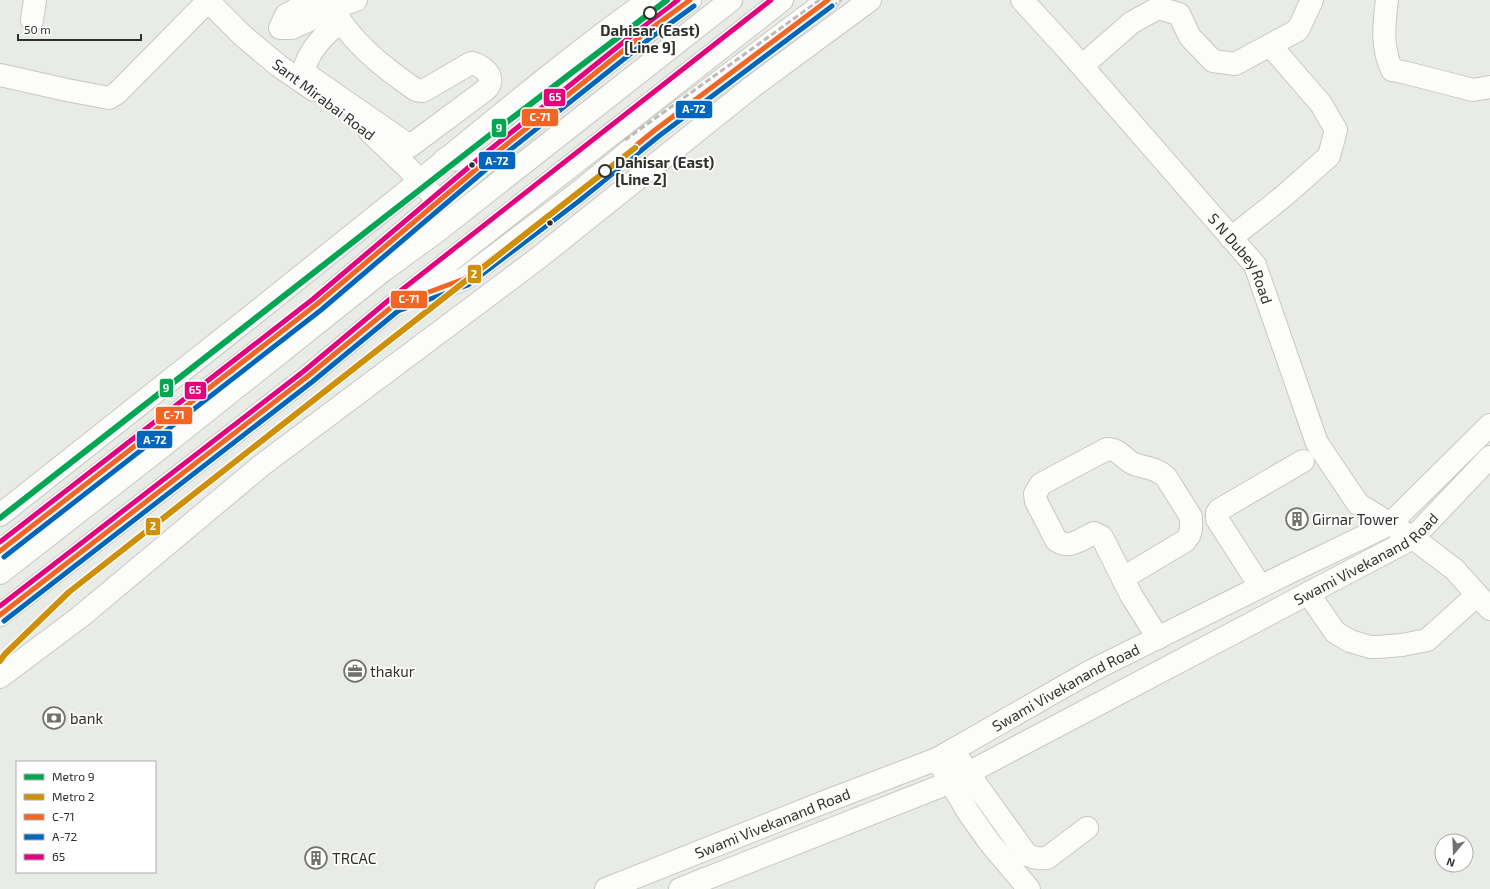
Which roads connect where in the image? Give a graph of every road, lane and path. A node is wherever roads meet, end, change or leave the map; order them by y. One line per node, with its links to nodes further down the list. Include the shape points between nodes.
1 (356, 0): 12 (main road)
2 (649, 0): 22 (main road)
3 (690, 0): 23 (main road)
4 (731, 0): 27 (main road)
5 (782, 0): 28 (main road)
6 (828, 0): 28 (main road, via 655,130 575,195 464,279)
7 (870, 0): 44 (main road, via 752,87 537,259 262,465 80,617)
8 (1022, 0): 18 (main road, S N Dubey Road)
9 (1312, 0): 14 (main road, via 1298,30)
10 (1387, 0): 20 (main road, via 1383,37 1386,57 1392,70 1473,90)
11 (208, 1): 15 (main road, Sant Mirabai Road); 19 (main road, via 117,93 109,98)
12 (329, 8): 13 (main road, via 292,28); 16 (main road, via 332,28 324,35); 21 (main road, via 358,44 416,90 423,91 471,63 476,63 489,75 489,86)
13 (289, 13): 15 (main road)
14 (1270, 45): 18 (main road, via 1235,64 1213,61 1190,37 1179,14 1158,8 1131,23); 26 (main road, via 1321,104 1336,130 1329,156)
15 (259, 49): 17 (main road, Sant Mirabai Road)
16 (306, 62): 17 (main road); 21 (main road, via 304,70 309,76)
17 (279, 66): 21 (main road, Sant Mirabai Road)
18 (1082, 66): 26 (main road, S N Dubey Road)
19 (0, 75)
20 (1490, 87)
21 (404, 152): 24 (main road, Sant Mirabai Road)
22 (445, 159): 23 (main road); 24 (main road)
23 (486, 161): 25 (main road)
24 (419, 181): 25 (main road, Sant Mirabai Road); 32 (main road)
25 (438, 202): 27 (main road); 35 (main road, via 317,304)
26 (1231, 238): 33 (main road, S N Dubey Road, via 1255,265 1317,443 1358,504)
27 (385, 269): 36 (main road)
28 (394, 306): 41 (main road, via 308,376)
29 (1490, 425): 33 (main road, Swami Vivekanand Road)
30 (1490, 457): 34 (main road, Swami Vivekanand Road)
31 (1303, 461): 38 (main road, via 1217,513 1217,519)
32 (0, 515)
33 (1390, 524): 34 (main road, S N Dubey Road); 38 (main road, Swami Vivekanand Road)
34 (1412, 538): 39 (main road, Swami Vivekanand Road); 40 (main road, S N Dubey Road, via 1454,569)
35 (0, 551)
36 (0, 573)
37 (1123, 578): 37 (main road, via 1105,541 1098,534 1094,533 1070,544 1060,544 1036,501 1035,494 1041,484 1107,449 1114,449 1133,463 1162,473 1191,517 1192,529 1185,541); 42 (main road)
38 (1260, 586): 42 (main road, Swami Vivekanand Road)
39 (1308, 593): 40 (main road, via 1335,632 1350,641 1370,647 1402,646 1427,640); 45 (main road, Swami Vivekanand Road)
40 (1484, 602)
41 (0, 615)
42 (1158, 638): 43 (main road, Swami Vivekanand Road)
43 (1132, 651): 45 (main road); 46 (main road, Swami Vivekanand Road)
44 (0, 677)
45 (1145, 679): 47 (main road, Swami Vivekanand Road)
46 (945, 754): 47 (main road); 49 (main road, Swami Vivekanand Road)
47 (959, 778): 48 (main road, via 1027,855 1034,858 1047,858); 50 (main road, Swami Vivekanand Road); 52 (main road, via 968,812)
48 (1088, 828)
49 (690, 855): 50 (main road); 51 (main road, Swami Vivekanand Road)
50 (702, 885)
51 (606, 889)
52 (1029, 889)

